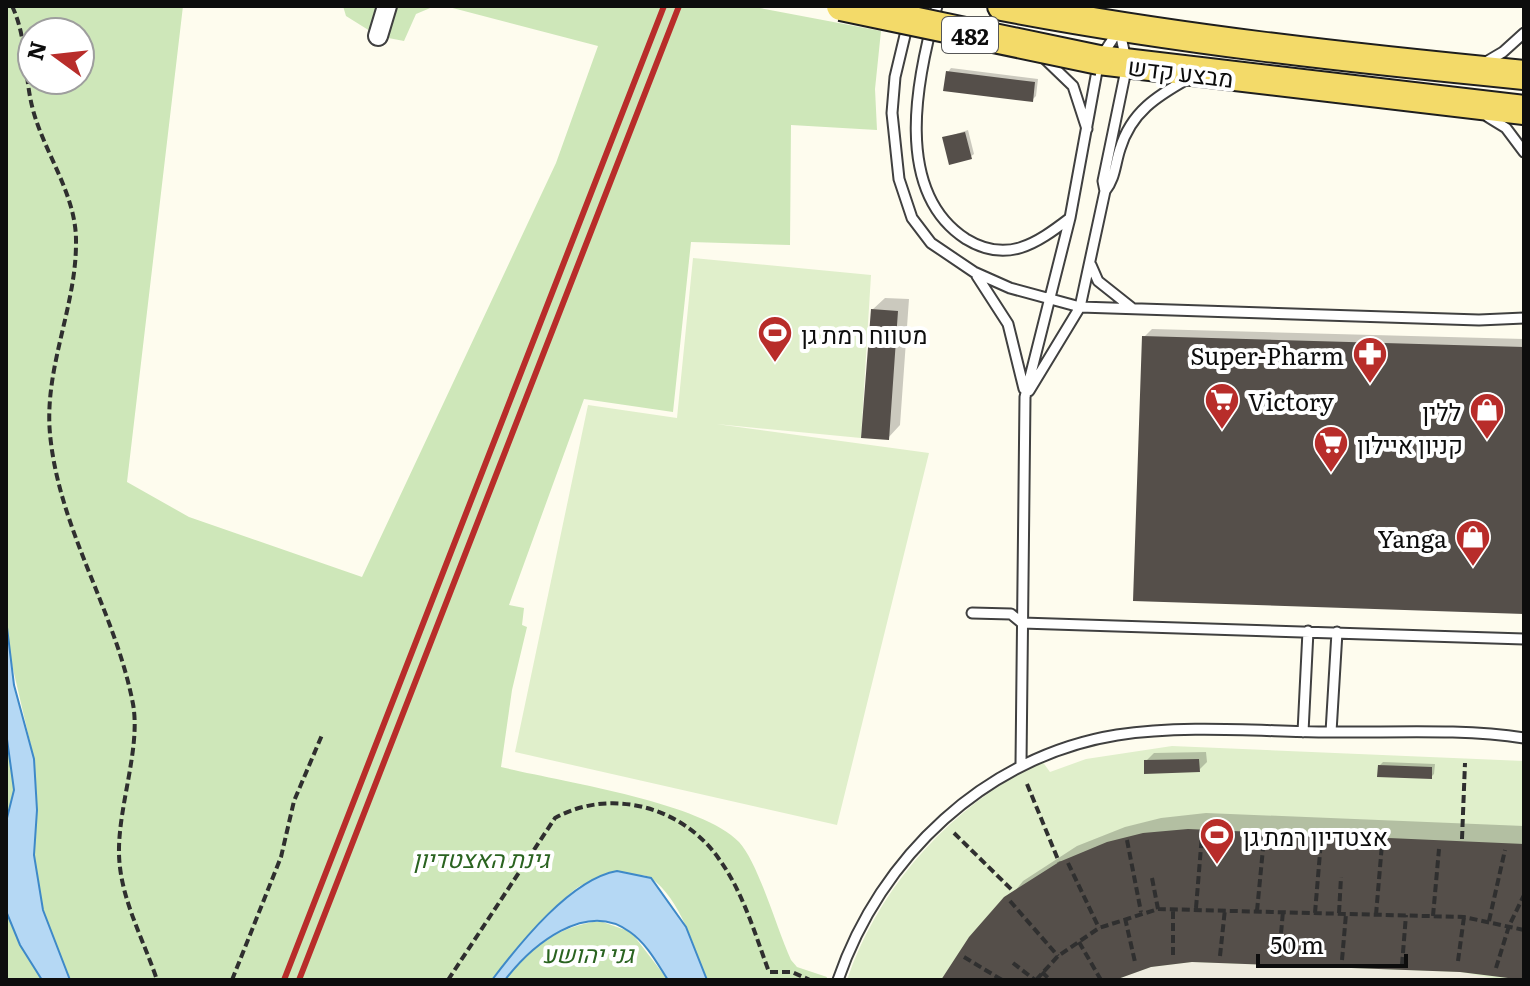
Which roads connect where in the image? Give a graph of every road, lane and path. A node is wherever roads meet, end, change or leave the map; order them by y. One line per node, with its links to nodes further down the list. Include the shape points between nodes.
1 (12, 6): 89 (path, via 32,106 70,202 77,241 52,374 50,431 68,523 132,700 135,719 121,821 121,879)
2 (387, 6): 9 (street)
3 (841, 6): 10 (main road, מבצע קדש / 482, bridge)
4 (912, 6): 23 (lane, via 892,113 899,179 912,218 931,243)
5 (937, 6): 21 (lane, via 917,114 923,173 934,206 964,237 1002,252 1037,243)
6 (1002, 6): 7 (main road, מבצע קדש / 482)
7 (1119, 28): 11 (lane); 12 (lane); 13 (main road, מבצע קדש / 482)
8 (1524, 33): 13 (lane)
9 (378, 36)
10 (1017, 43): 11 (main road, מבצע קדש / 482, bridge); 18 (lane, via 1064,74)
11 (1099, 60): 12 (main road, מבצע קדש / 482); 18 (lane)
12 (1127, 65): 14 (main road, מבצע קדש / 482); 19 (lane)
13 (1472, 70): 15 (main road, מבצע קדש / 482)
14 (1198, 73): 16 (main road, מבצע קדש / 482); 19 (lane, via 1144,106)
15 (1524, 75)
16 (1456, 102): 17 (main road, מבצע קדש / 482); 20 (lane, via 1506,128)
17 (1524, 110)
18 (1088, 131): 21 (lane)
19 (1115, 150): 22 (lane)
20 (1524, 152)
21 (1070, 218): 24 (lane)
22 (1090, 264): 25 (lane); 26 (lane, via 1098,281)
23 (974, 272): 24 (lane); 28 (lane, via 1008,324)
24 (1051, 299): 25 (lane); 28 (lane)
25 (1080, 307): 26 (lane); 28 (lane)
26 (1132, 308): 27 (lane)
27 (1524, 318)
28 (1025, 397): 30 (lane)
29 (972, 613): 30 (lane, via 1011,614)
30 (1022, 623): 31 (lane); 39 (lane)
31 (1308, 631): 32 (lane); 34 (lane)
32 (1337, 632): 33 (lane); 35 (lane)
33 (1524, 639)
34 (1303, 732): 35 (lane); 39 (lane, via 1146,731 1058,750)
35 (1331, 732): 37 (lane)
36 (322, 735): 90 (path)
37 (1524, 738)
38 (1465, 763): 44 (path)
39 (1021, 764): 93 (lane, via 943,820 893,875 853,941)
40 (1027, 784): 50 (path)
41 (954, 833): 54 (path)
42 (1202, 835): 57 (path)
43 (1264, 838): 61 (path)
44 (1462, 839)
45 (1127, 840): 63 (path)
46 (1321, 841): 64 (path)
47 (1382, 844): 67 (path)
48 (1439, 849): 69 (path)
49 (1505, 850): 72 (path)
50 (1059, 862)
51 (1068, 863): 74 (path)
52 (1341, 877): 65 (path)
53 (1152, 878): 58 (path)
54 (1013, 891)
55 (1524, 895): 73 (path)
56 (1010, 901): 78 (path)
57 (1196, 908): 59 (path); 60 (path)
58 (1158, 909): 59 (path); 63 (path)
59 (1173, 909): 77 (path)
60 (1225, 909): 61 (path); 79 (path)
61 (1257, 911): 62 (path)
62 (1283, 911): 64 (path); 81 (path)
63 (1141, 912): 71 (path)
64 (1315, 913): 65 (path)
65 (1339, 913): 66 (path)
66 (1346, 914): 67 (path); 82 (path)
67 (1376, 915): 68 (path)
68 (1406, 915): 69 (path); 86 (path)
69 (1433, 916): 70 (path)
70 (1464, 917): 72 (path); 83 (path)
71 (1125, 918): 74 (path); 84 (path)
72 (1489, 921): 73 (path)
73 (1509, 926): 75 (path); 87 (path)
74 (1099, 928): 76 (path)
75 (1524, 930)
76 (1079, 942): 78 (path); 97 (path)
77 (1173, 955)
78 (1058, 956): 88 (path)
79 (1220, 956)
80 (964, 957): 94 (path)
81 (1279, 957)
82 (1342, 960)
83 (1458, 961)
84 (1135, 962)
85 (1013, 963): 95 (path)
86 (1402, 965)
87 (1496, 968)
88 (1042, 972): 95 (path); 96 (path)
89 (157, 980)
90 (232, 980)
91 (448, 980): 92 (path, via 555,818 573,807 610,802 666,813 696,835 719,857 739,892 769,972 792,972)
92 (810, 980)
93 (838, 980)
94 (1002, 980)
95 (1035, 980)
96 (1050, 980)
97 (1101, 980)

